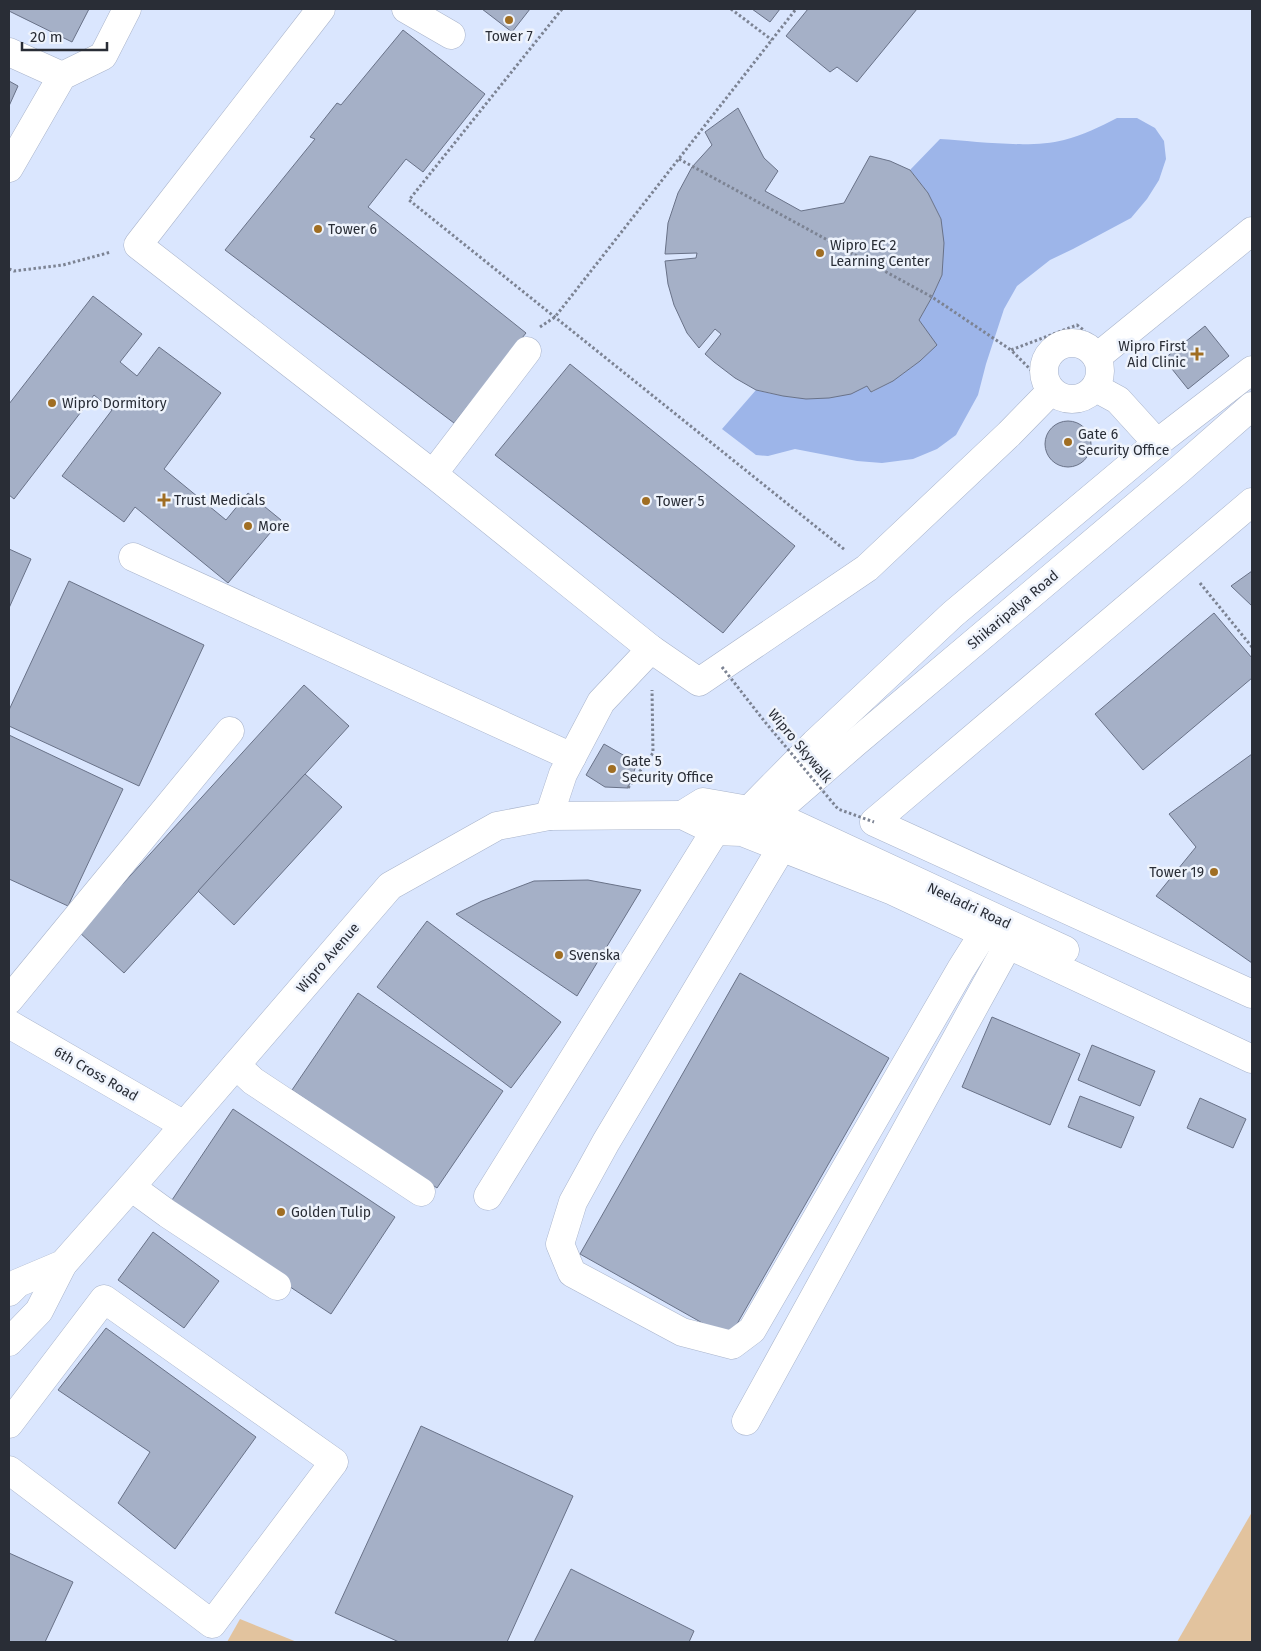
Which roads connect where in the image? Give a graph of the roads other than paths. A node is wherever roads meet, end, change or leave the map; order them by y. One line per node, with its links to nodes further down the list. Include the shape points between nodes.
1 (127, 9): 6 (main road, via 103,56)
2 (321, 9): 16 (main road, via 138,245)
3 (406, 9): 4 (main road)
4 (451, 35)
5 (9, 52): 6 (main road)
6 (62, 76): 7 (main road)
7 (9, 168)
8 (1252, 231): 10 (main road)
9 (531, 341): 16 (main road)
10 (1104, 351): 12 (main road); 13 (main road, via 1069,343 1052,350 1045,362 1044,376)
11 (1252, 370): 15 (main road)
12 (1096, 388): 13 (main road, via 1077,400 1059,397); 15 (main road, via 1118,400)
13 (1052, 391): 19 (main road, via 867,568 699,682)
14 (1252, 406): 24 (main road, Shikaripalya Road, via 1179,470)
15 (1157, 443): 24 (main road, via 953,614 815,743)
16 (433, 474): 19 (main road)
17 (1252, 502): 28 (main road, via 874,822)
18 (133, 557): 21 (main road)
19 (651, 648): 21 (main road, via 601,702)
20 (230, 732): 29 (main road)
21 (572, 756): 23 (main road)
22 (682, 815): 23 (main road, Wipro Avenue); 24 (main road, Wipro Avenue); 24 (main road, Neeladri Road, via 703,802)
23 (549, 816): 33 (main road, Wipro Avenue, via 496,826 390,886)
24 (744, 825): 25 (main road, Neeladri Road); 31 (main road, Neeladri Road); 37 (main road)
25 (782, 847): 26 (main road, Neeladri Road, via 893,892); 26 (main road, via 606,1142 573,1202 560,1244 572,1273 682,1332 732,1345 752,1330)
26 (983, 934): 27 (main road, Neeladri Road)
27 (1008, 945): 32 (main road, Neeladri Road); 42 (main road)
28 (1252, 994)
29 (9, 1000)
30 (9, 1024): 34 (main road, 6th Cross Road)
31 (1252, 1038)
32 (1252, 1059)
33 (236, 1065): 34 (main road, Wipro Avenue); 36 (main road, via 253,1080)
34 (184, 1125): 35 (main road, Wipro Avenue)
35 (131, 1187): 38 (main road, Wipro Avenue); 39 (main road)
36 (421, 1192)
37 (488, 1196)
38 (63, 1264): 40 (main road, Wipro Avenue, via 18,1283); 41 (main road, via 39,1311)
39 (277, 1286)
40 (9, 1292)
41 (9, 1342)
42 (746, 1421)
43 (9, 1424): 44 (main road, via 104,1299 334,1462 212,1624)
44 (9, 1470)

